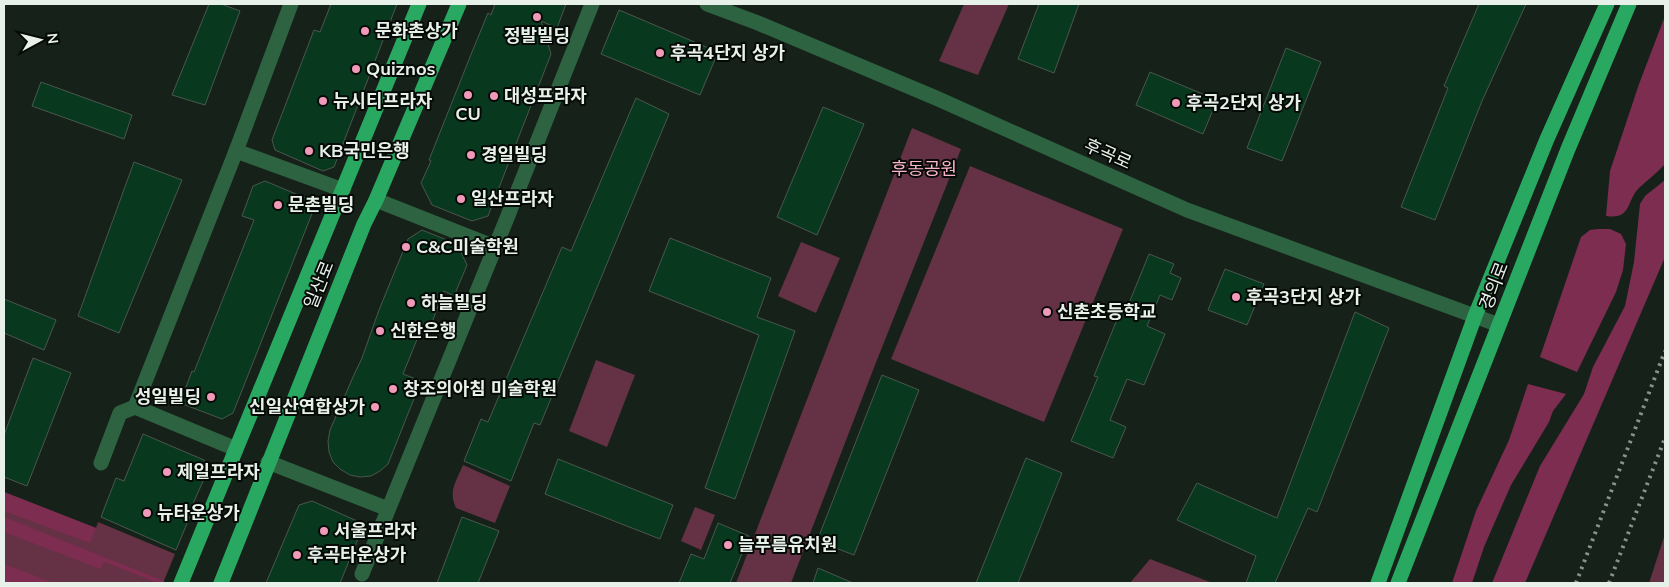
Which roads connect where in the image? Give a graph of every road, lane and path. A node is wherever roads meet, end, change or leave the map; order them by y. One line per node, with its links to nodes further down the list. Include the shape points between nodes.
1 (291, 4): 8 (street)
2 (419, 4): 9 (main road, 일산로)
3 (459, 4): 10 (main road, 일산로)
4 (592, 4): 11 (street)
5 (707, 4): 12 (street, 후곡로, via 936,98 1187,210)
6 (1607, 4): 12 (main road, 경의로, via 1547,138)
7 (1629, 4): 13 (main road, 경의로, via 1568,149)
8 (236, 151): 9 (street); 14 (street)
9 (343, 190): 15 (main road, 일산로)
10 (376, 200): 11 (street); 16 (main road, 일산로)
11 (495, 247): 18 (street)
12 (1475, 316): 13 (street, 후곡로); 22 (main road, 경의로)
13 (1500, 325): 23 (main road, 경의로)
14 (135, 407): 15 (street); 17 (street, via 120,412)
15 (236, 449): 20 (main road, 일산로)
16 (268, 462): 18 (street); 21 (main road, 일산로)
17 (101, 463)
18 (388, 509): 19 (street)
19 (362, 574)
20 (181, 583)
21 (221, 583)
22 (1378, 583)
23 (1398, 583)

